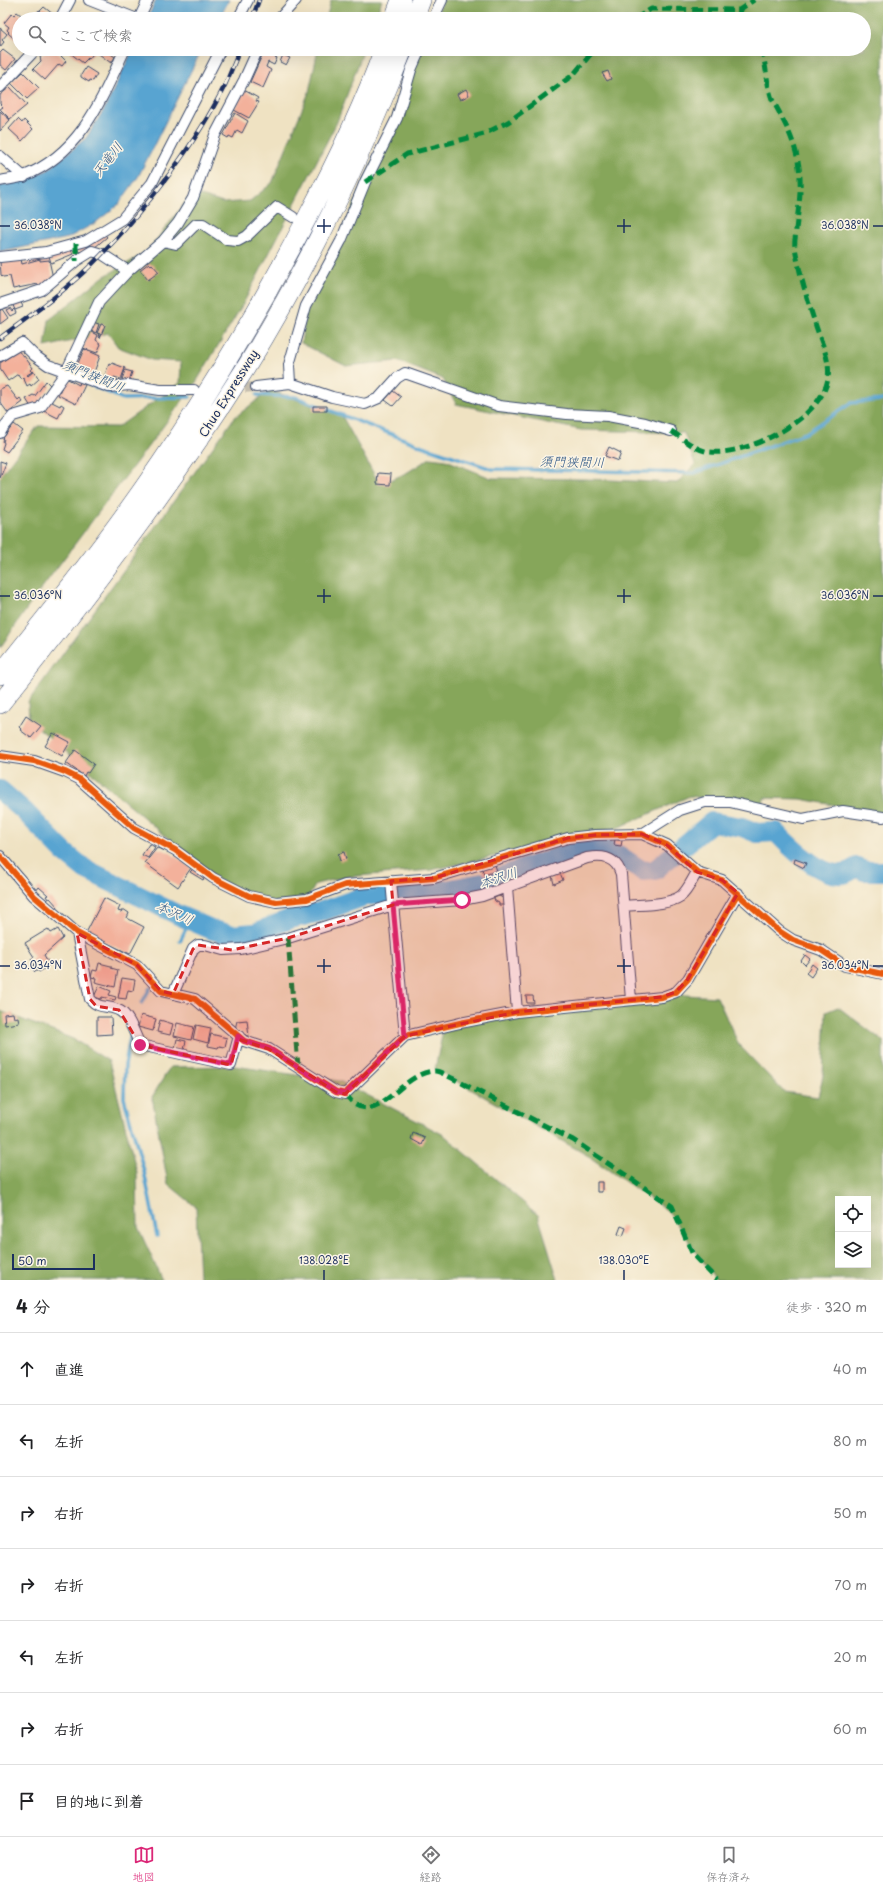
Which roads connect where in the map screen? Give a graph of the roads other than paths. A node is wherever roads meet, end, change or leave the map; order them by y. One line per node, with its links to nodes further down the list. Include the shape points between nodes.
1 (70, 0): 9 (street)
2 (89, 0): 10 (street)
3 (148, 0): 11 (street)
4 (248, 0): 12 (street)
5 (296, 0): 13 (street)
6 (401, 0): 14 (highway)
7 (421, 0): 15 (highway)
8 (442, 0): 16 (street)
9 (64, 12)
10 (120, 12)
11 (142, 12)
12 (242, 12)
13 (285, 12)
14 (397, 12)
15 (417, 12)
16 (436, 12)
17 (30, 56): 24 (street)
18 (122, 56): 26 (street, via 85,128 70,146 53,160)
19 (217, 56): 32 (street, via 152,183 122,219 86,241 46,252)
20 (255, 56): 30 (street, via 215,135 193,198 178,223)
21 (381, 56): 42 (highway, Chuo Expressway, via 325,184 229,360 122,518)
22 (400, 56): 43 (highway, Chuo Expressway, via 342,192 245,368 138,527)
23 (417, 56): 31 (street, via 397,118 365,182)
24 (0, 88)
25 (0, 156): 26 (street)
26 (24, 177): 27 (street)
27 (0, 181)
28 (293, 217): 30 (street, via 276,207 247,236 238,241 227,240 203,224 196,224 176,244)
29 (330, 236): 31 (street)
30 (163, 241): 33 (street)
31 (341, 241): 37 (street, via 306,306 289,365)
32 (0, 257)
33 (128, 271): 34 (street, via 102,254 92,251 42,290); 36 (street, via 99,302)
34 (0, 304)
35 (0, 356): 36 (street, via 22,343 48,365)
36 (66, 372): 39 (street, via 109,388 129,385 160,390); 41 (street, via 40,408 13,416)
37 (290, 383): 38 (street); 40 (street, via 365,404 379,398 404,373 499,406 608,416)
38 (256, 388)
39 (194, 390)
40 (671, 431)
41 (0, 433)
42 (0, 675)
43 (0, 704)
44 (0, 756): 49 (street, via 34,762 79,779 134,828 175,850 213,878 249,896 276,902 307,899 345,885)
45 (883, 817): 46 (street, via 843,811 803,819 730,802 705,802 680,810)
46 (642, 834): 48 (street, via 667,845); 49 (street, via 568,838 434,878)
47 (0, 856): 54 (street, via 34,896)
48 (697, 872): 51 (street, via 722,880); 53 (street, via 681,896 672,900)
49 (391, 881): 52 (street)
50 (507, 887): 52 (street, via 462,900); 53 (street, via 598,856 614,861 619,867); 58 (street)
51 (738, 893): 55 (street, via 779,931 793,940 821,950 845,966); 57 (street, via 688,979 676,992 662,997)
52 (393, 905): 56 (street, via 288,938 241,949 223,950 198,945 193,949); 60 (street)
53 (624, 906): 57 (street)
54 (77, 933): 56 (street, via 137,965 161,991); 59 (street, via 90,999 96,1006 119,1010 125,1016 140,1045 231,1065)
55 (883, 974)
56 (173, 994): 59 (street, via 195,999)
57 (631, 1000): 58 (street)
58 (517, 1012): 60 (street)
59 (238, 1036): 60 (street, via 244,1041 270,1049 336,1092 345,1094)
60 (405, 1036)

